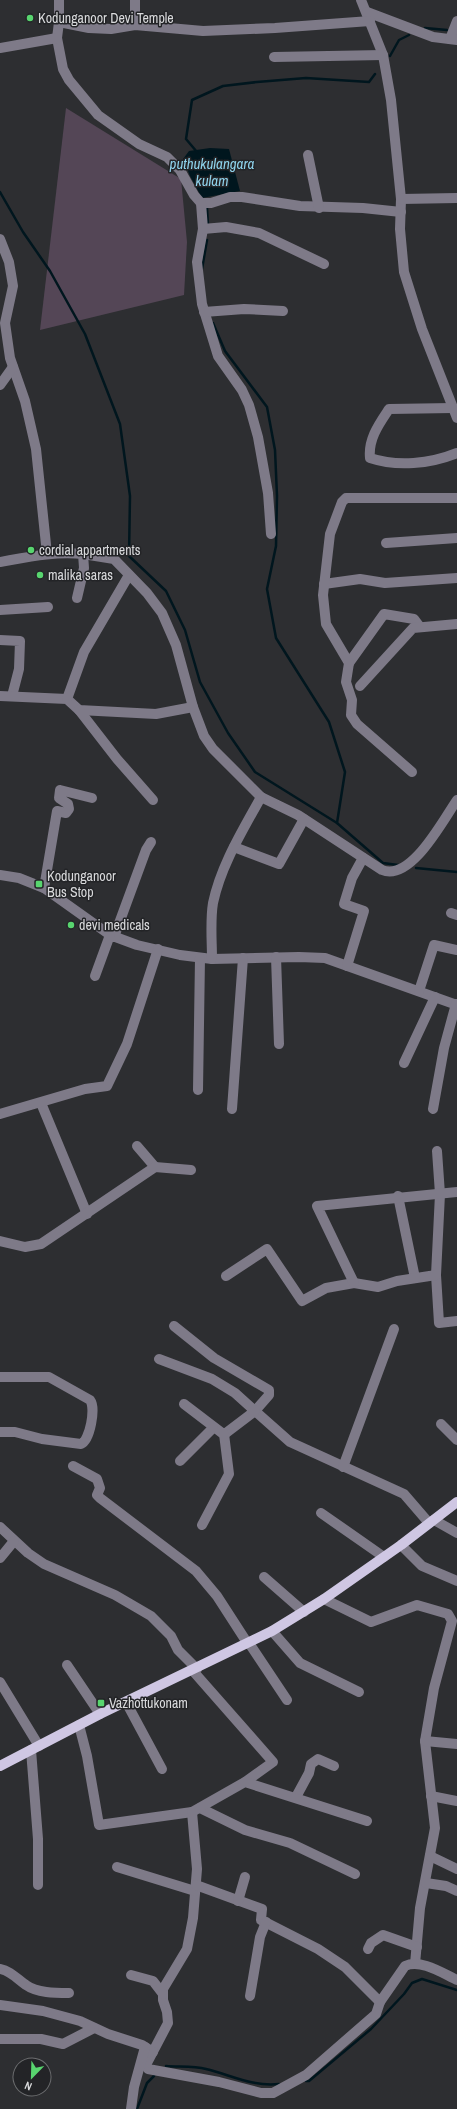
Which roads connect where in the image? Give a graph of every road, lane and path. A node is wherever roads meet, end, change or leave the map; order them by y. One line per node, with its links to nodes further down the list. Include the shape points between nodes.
1 (59, 0): 6 (street)
2 (135, 0): 7 (street)
3 (361, 0): 4 (street)
4 (368, 17): 7 (street, via 275,28 203,31); 9 (street, via 433,37); 11 (street)
5 (457, 21): 9 (street)
6 (59, 22): 7 (street, via 111,29); 8 (street)
7 (135, 25)
8 (57, 38): 10 (street); 16 (street, via 63,69 98,115 139,144 167,157 180,170 194,195)
9 (453, 40)
10 (0, 48)
11 (383, 55): 12 (street); 15 (street, via 391,100)
12 (274, 57)
13 (308, 155): 17 (street)
14 (457, 198): 15 (street)
15 (401, 199): 18 (street)
16 (201, 202): 17 (street, via 211,203 230,197 242,197); 19 (street)
17 (319, 208): 18 (street, via 363,208)
18 (401, 212): 26 (street, via 404,272 422,329)
19 (203, 229): 21 (street, via 226,227 259,233); 22 (street, via 197,262)
20 (0, 239): 24 (street, via 9,262 13,286 6,323)
21 (324, 264)
22 (204, 312): 23 (street, via 244,309); 30 (street, via 218,356 242,390 249,405 258,437 268,493)
23 (283, 312)
24 (13, 367): 25 (street); 33 (street, via 25,401 36,449)
25 (0, 385)
26 (453, 408): 27 (street); 28 (street, via 388,409 369,448 370,458 385,463 423,462)
27 (457, 418)
28 (457, 453)
29 (457, 498): 38 (street, via 344,499 330,534)
30 (271, 534)
31 (457, 538): 32 (street)
32 (386, 543)
33 (47, 554): 34 (street); 35 (street)
34 (83, 554): 36 (street, via 114,559); 39 (street, via 84,568)
35 (0, 562)
36 (130, 575): 49 (street, via 84,652); 50 (street, via 147,593 167,622)
37 (457, 578): 38 (street, via 385,583 360,579)
38 (324, 584): 45 (street, via 326,624)
39 (77, 598)
40 (48, 607): 41 (street)
41 (0, 610)
42 (457, 624): 43 (street)
43 (420, 627): 45 (street, via 414,619 384,614); 46 (street, via 413,628)
44 (0, 640): 48 (street, via 20,641 19,669)
45 (349, 663): 52 (street, via 346,682 352,700 354,720)
46 (360, 686)
47 (0, 696): 48 (street)
48 (12, 696): 49 (street)
49 (67, 699): 51 (street)
50 (193, 707): 51 (street, via 156,714); 53 (street, via 209,744)
51 (79, 710): 55 (street)
52 (412, 772)
53 (261, 797): 57 (street); 59 (street)
54 (92, 798): 62 (street, via 60,790 59,798 68,804 69,808 66,813 57,811)
55 (153, 800)
56 (457, 800): 60 (street, via 424,848 404,868 394,872 386,871)
57 (304, 819): 59 (street, via 279,864); 60 (street)
58 (151, 842): 63 (street)
59 (234, 847): 69 (street, via 219,880 213,904)
60 (363, 858): 70 (street, via 352,878 344,904 364,911)
61 (0, 875): 62 (street, via 19,878)
62 (44, 888): 63 (street)
63 (112, 936): 64 (street); 71 (street)
64 (158, 949): 67 (street); 78 (street, via 126,1044 107,1086 85,1088)
65 (457, 950): 72 (street, via 434,945)
66 (276, 957): 68 (street); 70 (street, via 324,958); 75 (street)
67 (200, 958): 69 (street); 77 (street)
68 (243, 958): 69 (street); 79 (street)
69 (212, 959)
70 (348, 966): 72 (street)
71 (95, 976)
72 (419, 991): 73 (street)
73 (435, 997): 74 (street); 76 (street)
74 (456, 1004): 80 (street, via 444,1048)
75 (279, 1044)
76 (404, 1063)
77 (198, 1090)
78 (41, 1103): 81 (street); 89 (street)
79 (232, 1109)
80 (433, 1109)
81 (0, 1114)
82 (137, 1146): 84 (street)
83 (437, 1151): 87 (street)
84 (155, 1167): 85 (street); 89 (street)
85 (191, 1170)
86 (457, 1192): 87 (street)
87 (440, 1194): 88 (street); 91 (street)
88 (398, 1196): 93 (street); 94 (street, via 317,1206)
89 (87, 1214): 90 (street, via 41,1244 25,1247)
90 (0, 1241)
91 (436, 1275): 93 (street); 95 (street, via 440,1323)
92 (226, 1276): 94 (street, via 267,1249 302,1301 326,1288)
93 (415, 1278): 94 (street, via 378,1287)
94 (354, 1283)
95 (457, 1321)
96 (174, 1326): 101 (street, via 214,1358 269,1391 269,1395)
97 (394, 1329): 109 (street)
98 (159, 1359): 101 (street, via 212,1379 235,1393)
99 (0, 1377): 104 (street, via 49,1377 90,1400 93,1405 89,1436 81,1444 14,1432)
100 (184, 1404): 103 (street)
101 (255, 1411): 105 (street); 109 (street, via 290,1442)
102 (441, 1424): 106 (street)
103 (213, 1428): 105 (street); 107 (street)
104 (0, 1432)
105 (224, 1434): 113 (street, via 229,1474)
106 (457, 1440)
107 (180, 1461)
108 (73, 1466): 125 (street, via 97,1479 100,1488 98,1496 196,1571 218,1596)
109 (343, 1467): 112 (street, via 404,1494)
110 (457, 1502): 112 (main road)
111 (321, 1513): 118 (street)
112 (432, 1522): 115 (street); 117 (main road)
113 (202, 1525)
114 (0, 1527): 116 (street)
115 (457, 1533)
116 (14, 1541): 119 (street); 127 (street, via 44,1564 115,1594 151,1616 171,1636 178,1650)
117 (400, 1545): 118 (main road); 121 (street, via 422,1566)
118 (384, 1557): 122 (main road)
119 (0, 1558)
120 (264, 1577): 123 (street)
121 (457, 1582)
122 (324, 1599): 123 (main road); 134 (street, via 371,1622 417,1605 448,1614 452,1621 434,1688)
123 (304, 1612): 124 (main road)
124 (272, 1631): 125 (main road); 129 (street, via 300,1663)
125 (248, 1643): 127 (main road); 130 (street)
126 (67, 1665): 132 (street)
127 (195, 1670): 131 (main road); 140 (street, via 273,1762)
128 (0, 1682): 136 (street)
129 (359, 1692)
130 (288, 1700)
131 (126, 1702): 132 (main road); 139 (street)
132 (100, 1714): 133 (main road)
133 (79, 1724): 136 (main road); 144 (street, via 99,1825)
134 (425, 1741): 135 (street); 141 (street)
135 (457, 1744)
136 (35, 1748): 137 (main road); 152 (street)
137 (0, 1766)
138 (334, 1766): 142 (street, via 318,1760 311,1764)
139 (162, 1769)
140 (245, 1782): 142 (street); 144 (street)
141 (431, 1796): 143 (street); 146 (street, via 434,1828)
142 (296, 1797): 145 (street)
143 (457, 1800)
144 (196, 1810): 149 (street, via 246,1830 290,1843); 153 (street)
145 (367, 1821)
146 (430, 1856): 148 (street); 151 (street)
147 (117, 1867): 153 (street)
148 (457, 1868)
149 (355, 1874)
150 (245, 1877): 155 (street)
151 (426, 1883): 154 (street, via 446,1886); 157 (street, via 420,1908)
152 (38, 1885)
153 (196, 1888): 155 (street); 164 (street, via 187,1949)
154 (457, 1891)
155 (238, 1901): 156 (street, via 262,1909 261,1920)
156 (266, 1922): 165 (street, via 260,1937); 166 (street, via 318,1949 345,1968)
157 (417, 1947): 158 (street, via 383,1935); 159 (street)
158 (368, 1948)
159 (415, 1964): 162 (street, via 437,1970); 166 (street, via 404,1966)
160 (0, 1969): 163 (street, via 7,1970 36,1989)
161 (131, 1975): 164 (street, via 153,1981)
162 (457, 1980)
163 (68, 1993)
164 (163, 1994): 170 (street, via 168,2024)
165 (250, 1996)
166 (380, 2002): 170 (street, via 376,2014 306,2075 273,2093 261,2093 219,2082 148,2069 146,2065)
167 (0, 2005): 168 (street, via 43,2011)
168 (94, 2028): 169 (street, via 63,2044 41,2039); 170 (street)
169 (0, 2039)
170 (149, 2049): 171 (street, via 134,2087)
171 (131, 2109)

